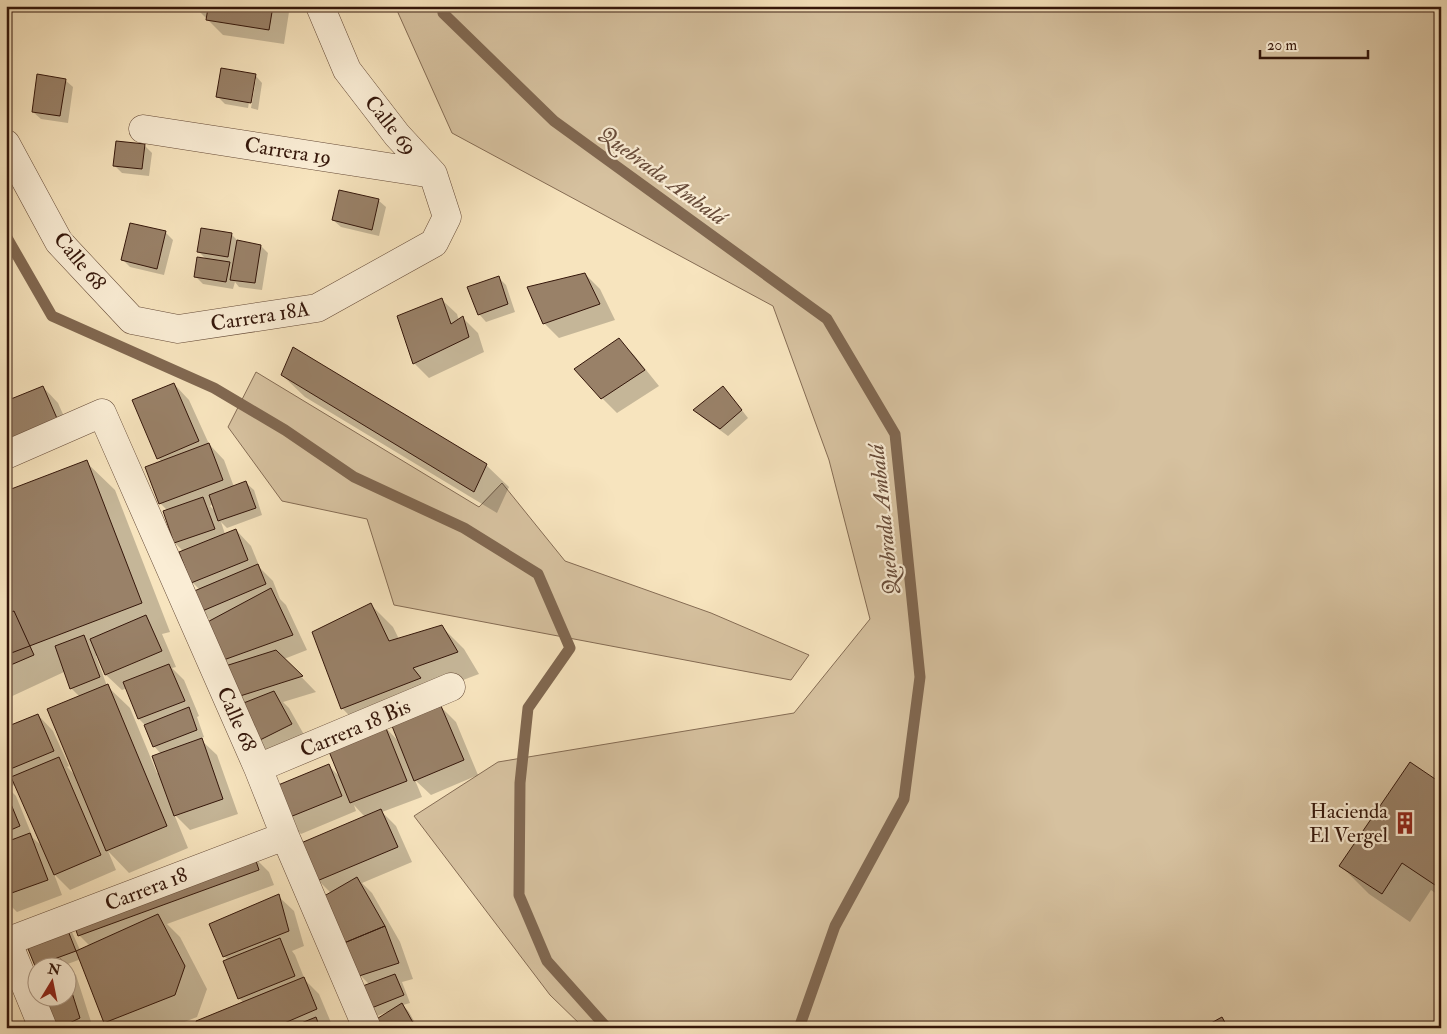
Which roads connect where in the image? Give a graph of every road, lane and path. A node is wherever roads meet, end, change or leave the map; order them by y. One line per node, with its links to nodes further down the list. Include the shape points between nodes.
1 (320, 6): 4 (street, Calle 69, via 348,70 397,135)
2 (143, 129): 4 (street, Carrera 19)
3 (6, 144): 6 (street, Calle 68, via 59,242)
4 (433, 174): 5 (street, Calle 69, via 447,217)
5 (434, 244): 6 (street, Carrera 18A, via 317,308 178,329)
6 (132, 320)
7 (6, 455): 9 (street, Calle 68, via 102,413)
8 (451, 687): 9 (street, Carrera 18 Bis)
9 (258, 768): 10 (street, Calle 68)
10 (285, 836): 11 (street, Carrera 18); 13 (street, Calle 68)
11 (7, 940): 12 (street)
12 (43, 1028)
13 (367, 1028)

